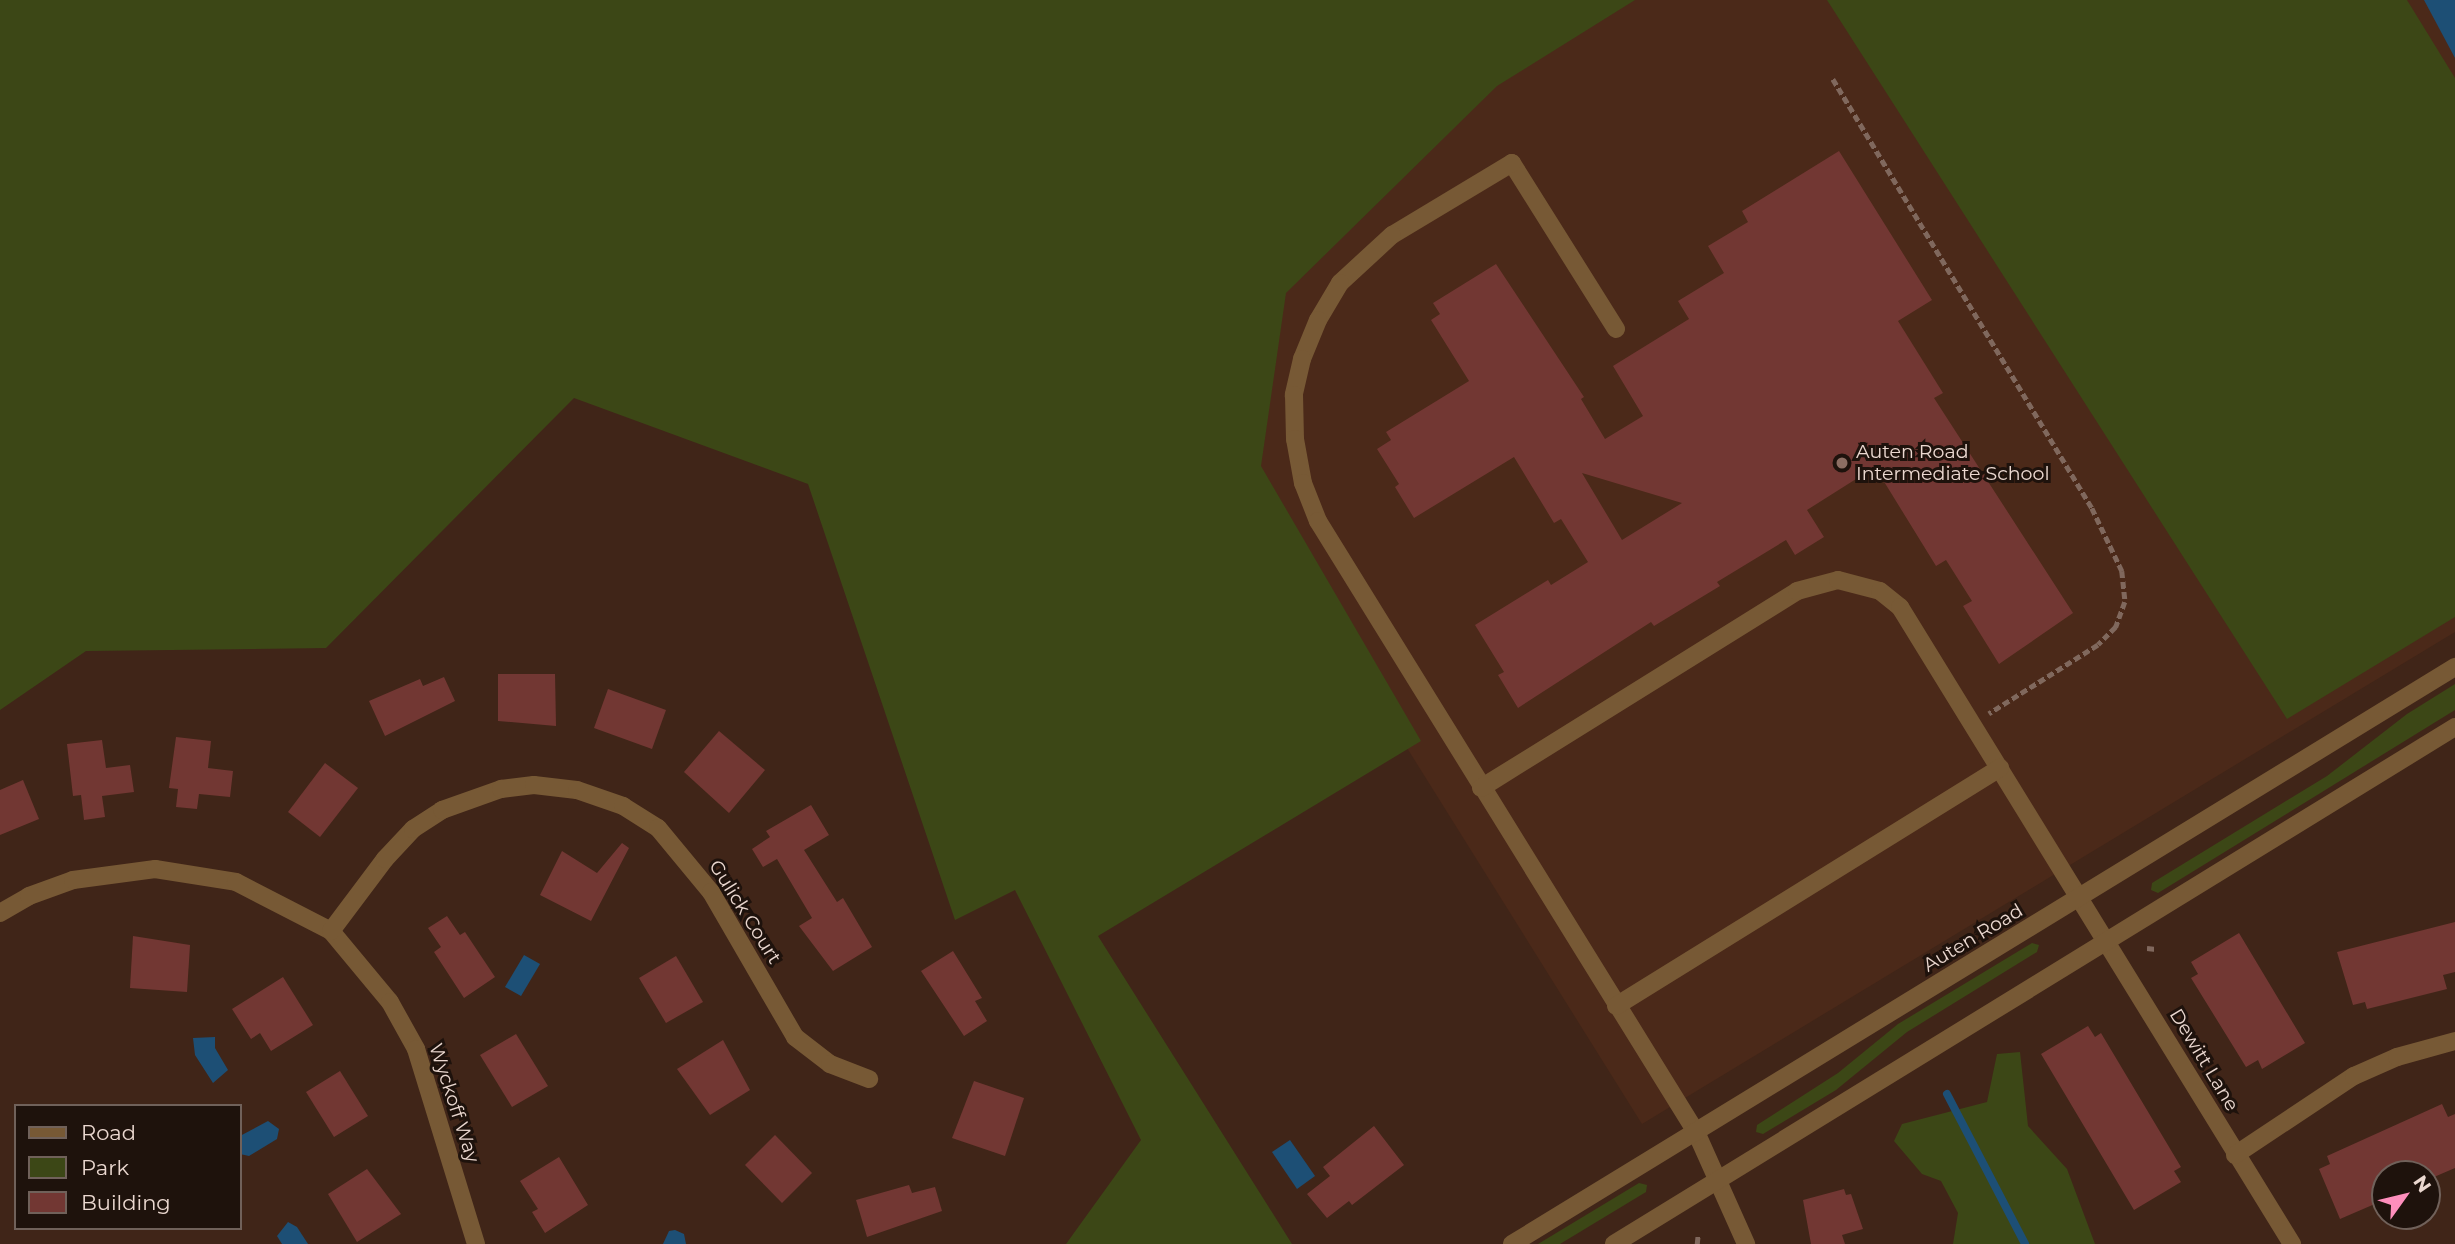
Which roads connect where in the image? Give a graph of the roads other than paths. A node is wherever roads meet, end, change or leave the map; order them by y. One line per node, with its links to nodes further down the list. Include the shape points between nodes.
1 (1616, 329): 5 (street, via 1512,163 1366,255 1340,283 1302,359 1294,395 1295,439 1303,483 1318,521)
2 (2455, 667): 6 (street, Auten Road)
3 (2455, 727): 9 (street)
4 (2000, 768): 5 (street, Dewitt Lane, via 1900,607 1861,583 1838,580 1797,591); 6 (street, Dewitt Lane); 10 (street)
5 (1480, 788): 10 (street)
6 (2081, 897): 9 (street, Dewitt Lane); 13 (street, Auten Road)
7 (0, 913): 8 (street, Wyckoff Way, via 29,896 74,880 155,869 236,881)
8 (331, 931): 12 (street, Gulick Court, via 385,859 413,829 442,810 501,789 534,785 577,790 623,806 658,828 711,892 795,1037 830,1064); 16 (street, Wyckoff Way, via 390,1002 416,1049)
9 (2107, 940): 14 (street, Dewitt Lane); 15 (street)
10 (1616, 1006): 13 (street)
11 (2455, 1041): 14 (street, via 2397,1057 2354,1076)
12 (869, 1079)
13 (1696, 1132): 15 (street); 17 (street, Auten Road)
14 (2235, 1155): 20 (street, Dewitt Lane)
15 (1720, 1179): 18 (street); 19 (street)
16 (476, 1244)
17 (1512, 1244)
18 (1614, 1244)
19 (1746, 1244)
20 (2292, 1244)

